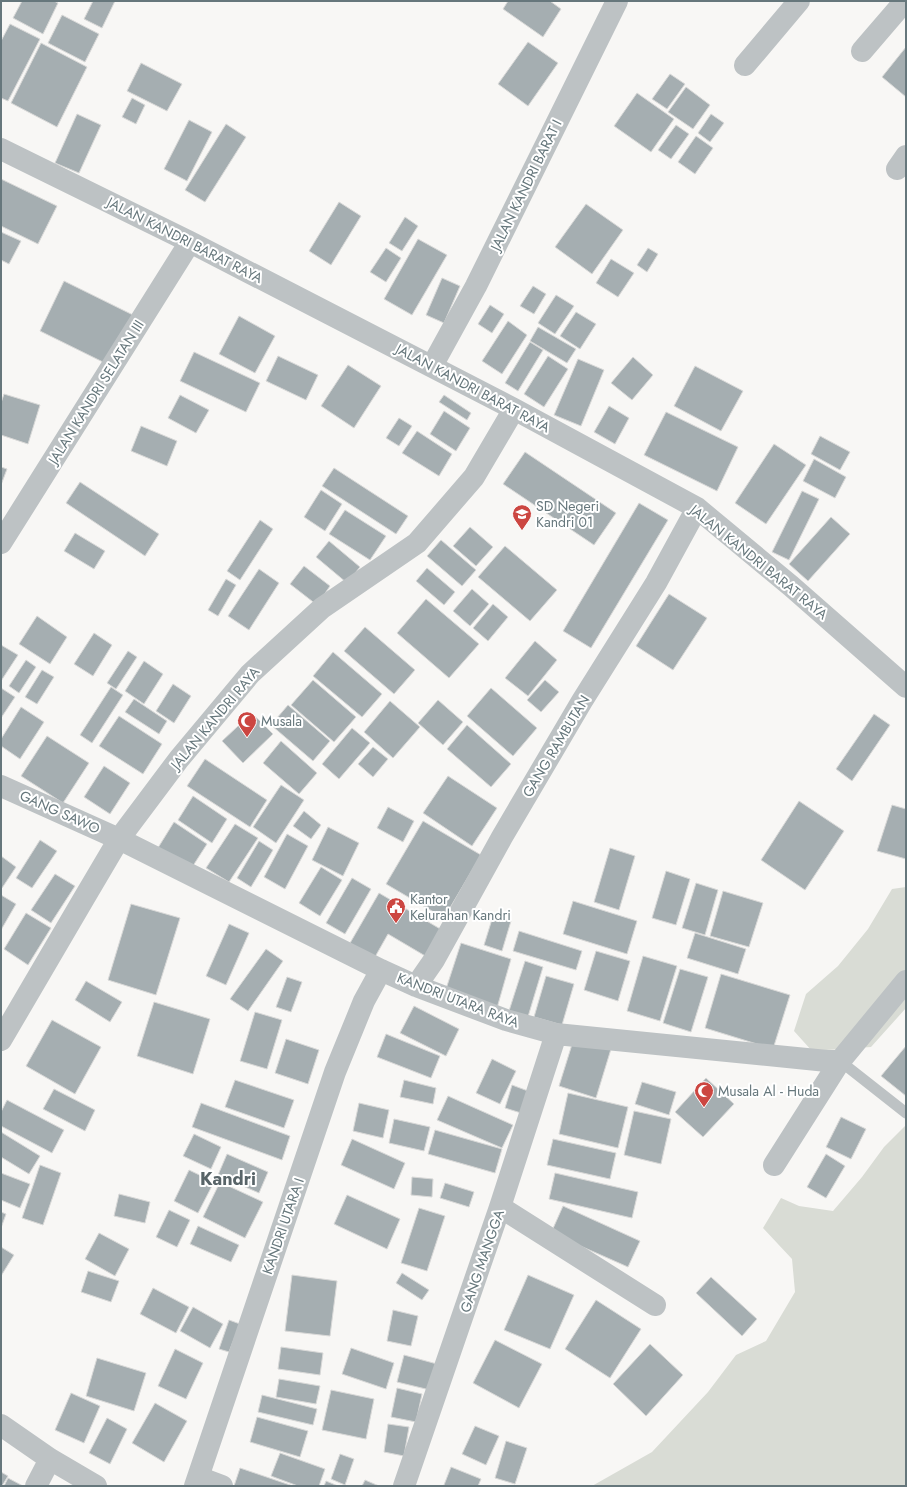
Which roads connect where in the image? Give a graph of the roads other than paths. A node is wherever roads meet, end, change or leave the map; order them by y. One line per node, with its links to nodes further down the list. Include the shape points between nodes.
1 (617, 1): 8 (street, JALAN KANDRI BARAT I, via 476,286)
2 (799, 1): 5 (street)
3 (905, 1): 4 (street)
4 (862, 50)
5 (745, 66)
6 (1, 149): 7 (street, JALAN KANDRI BARAT RAYA)
7 (190, 242): 8 (street, JALAN KANDRI BARAT RAYA); 11 (street, JALAN KANDRI SELATAN III)
8 (432, 366): 9 (street, JALAN KANDRI BARAT RAYA)
9 (514, 409): 10 (street, JALAN KANDRI BARAT RAYA); 14 (street, JALAN KANDRI RAYA, via 474,477 417,543 322,608 250,674 179,759)
10 (697, 508): 12 (street, JALAN KANDRI BARAT RAYA); 17 (street, GANG RAMBUTAN, via 656,583 582,701 434,960)
11 (1, 543)
12 (906, 686)
13 (1, 786): 14 (street, GANG SAWO)
14 (119, 840): 15 (street, KANDRI UTARA RAYA); 19 (street, JALAN KANDRI RAYA)
15 (381, 970): 17 (street, KANDRI UTARA RAYA); 27 (street, KANDRI UTARA I, via 364,1001 335,1072)
16 (906, 981): 20 (street)
17 (416, 986): 18 (street, KANDRI UTARA RAYA, via 506,1020)
18 (556, 1034): 20 (street, KANDRI UTARA RAYA); 23 (street, GANG MANGGA)
19 (1, 1040)
20 (833, 1061): 21 (lane); 22 (street)
21 (906, 1113)
22 (774, 1165)
23 (500, 1207): 24 (street); 31 (street, GANG MANGGA)
24 (655, 1305)
25 (1, 1425): 26 (street)
26 (50, 1459): 28 (street); 29 (street)
27 (196, 1482): 30 (street)
28 (36, 1486)
29 (96, 1486)
30 (222, 1486)
31 (404, 1486)

